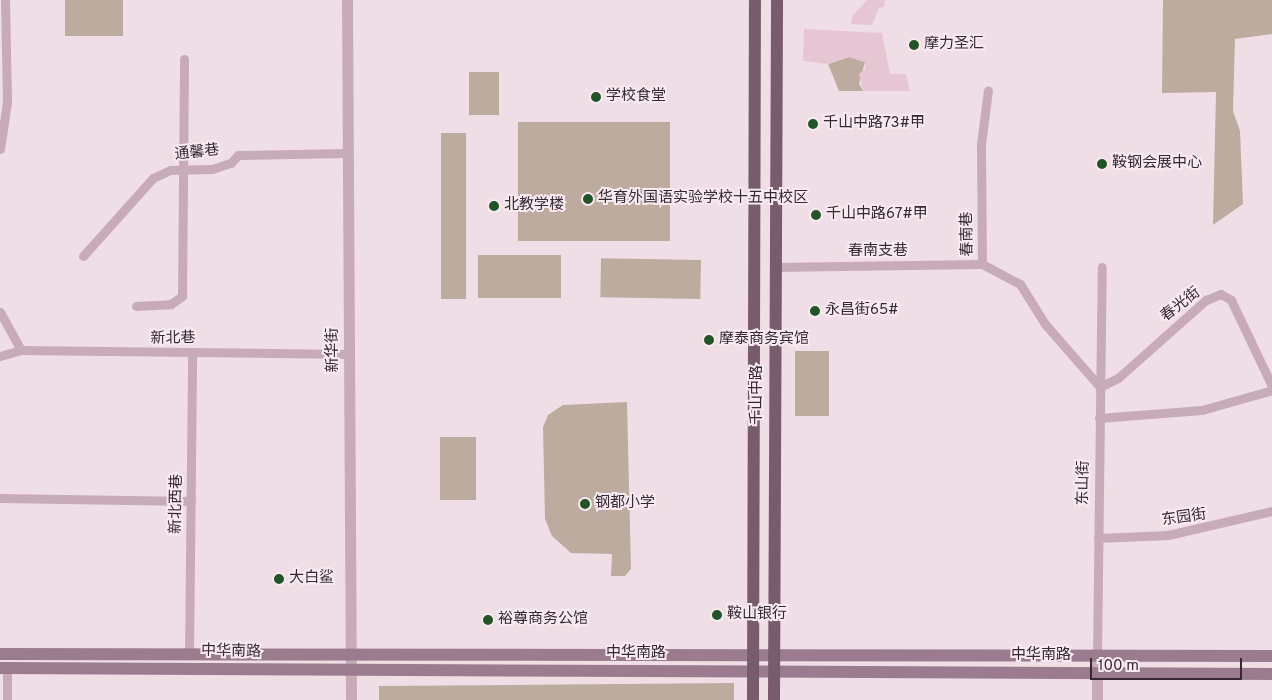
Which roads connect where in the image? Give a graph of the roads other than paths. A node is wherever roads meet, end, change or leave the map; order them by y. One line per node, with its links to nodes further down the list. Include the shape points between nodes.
1 (5, 0): 7 (street, via 7,102)
2 (347, 0): 8 (street, 新华街)
3 (755, 0): 29 (main road, 千山中路)
4 (777, 0): 12 (main road, 千山中路)
5 (184, 59): 9 (street)
6 (988, 90): 11 (street, 春南巷, via 981,144)
7 (0, 149)
8 (348, 153): 9 (street, 通馨巷, via 238,154 231,163 212,169); 18 (street, 新华街)
9 (183, 170): 10 (street, 通馨巷, via 153,178); 14 (street, via 182,296 171,304)
10 (83, 256)
11 (982, 264): 12 (street, 春南支巷); 21 (street, 春南巷, via 1020,284 1045,324)
12 (774, 267): 28 (main road, 千山中路)
13 (1102, 267): 21 (street, 东山街)
14 (136, 306)
15 (0, 312): 16 (street)
16 (22, 350): 17 (street, 新北巷); 19 (street, 新北巷)
17 (192, 353): 18 (street, 新北巷); 25 (street, 新北西巷)
18 (348, 354): 33 (street, 新华街)
19 (0, 356)
20 (1272, 386): 21 (street, 春光街, via 1231,300 1221,294 1206,300 1118,378)
21 (1100, 387): 23 (street, 东山街)
22 (1272, 390): 23 (street, via 1202,410 1150,418)
23 (1099, 418): 27 (street, 东山街)
24 (0, 498): 25 (street)
25 (191, 501): 31 (street, 新北西巷)
26 (1272, 511): 27 (street, 东园街, via 1168,535)
27 (1098, 538): 34 (street, 东山街)
28 (774, 652): 29 (main road); 34 (main road); 38 (main road, 千山中路)
29 (753, 653): 33 (main road); 37 (main road, 千山中路)
30 (0, 654): 31 (main road)
31 (189, 655): 33 (main road)
32 (1272, 656): 34 (main road)
33 (351, 657): 36 (street, 新华街)
34 (1097, 657): 39 (street, 东山街)
35 (3, 668): 36 (main road, 中华南路); 41 (street)
36 (351, 670): 37 (main road, 中华南路); 42 (street, 新华街)
37 (753, 670): 38 (main road, 中华南路); 43 (main road, 千山中路)
38 (774, 670): 39 (main road, 中华南路); 44 (main road, 千山中路)
39 (1096, 672): 40 (main road, 中华南路); 45 (street, 东山街)
40 (1272, 674)
41 (7, 700)
42 (351, 700)
43 (753, 700)
44 (774, 700)
45 (1097, 700)

